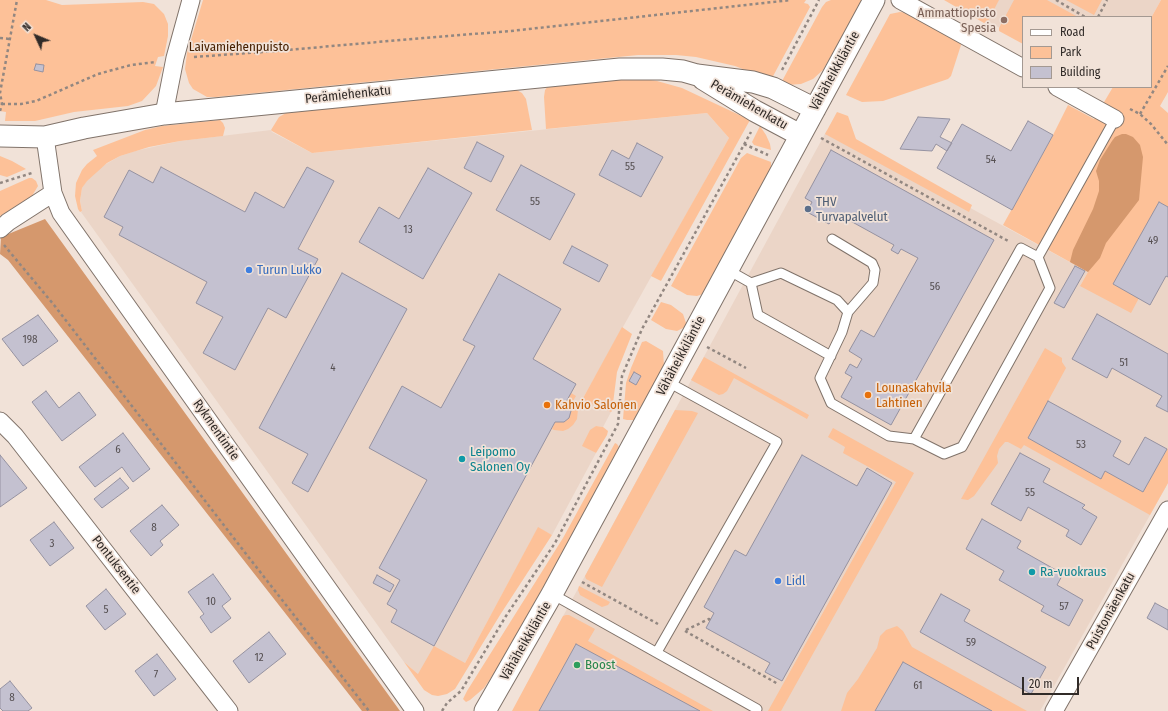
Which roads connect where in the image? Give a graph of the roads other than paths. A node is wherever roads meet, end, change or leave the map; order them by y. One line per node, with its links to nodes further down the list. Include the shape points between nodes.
1 (191, 0): 8 (street, via 175,58)
2 (874, 0): 7 (street, Vähäheikkiläntie)
3 (900, 0): 4 (street)
4 (1022, 67)
5 (697, 75): 7 (street, Perämiehenkatu, via 753,82 773,88); 8 (street, Perämiehenkatu, via 662,69 620,69); 11 (street, Perämiehenkatu, via 755,111)
6 (1058, 88): 9 (street)
7 (814, 109): 11 (street, Vähäheikkiläntie)
8 (164, 114): 12 (street, Perämiehenkatu, via 84,128)
9 (1115, 119): 16 (lane)
10 (0, 136): 12 (street, Perämiehenkatu)
11 (810, 136): 17 (street, Vähäheikkiläntie)
12 (45, 138): 13 (street, Rykmentintie)
13 (53, 194): 14 (street); 29 (street, Rykmentintie, via 61,213)
14 (0, 229)
15 (832, 239): 19 (lane, via 872,263 875,270 873,283)
16 (1038, 257): 23 (lane, via 1020,248); 23 (lane, via 1050,288 962,447 944,454)
17 (728, 270): 18 (lane); 21 (street, Vähäheikkiläntie)
18 (751, 283): 19 (lane, via 781,273 837,300); 20 (lane, via 758,315)
19 (848, 312): 20 (lane)
20 (831, 356): 23 (lane, via 820,378 831,403 889,436)
21 (668, 382): 25 (street, Vähäheikkiläntie); 26 (lane, via 777,442)
22 (0, 421): 28 (street, Pontuksentie, via 15,436)
23 (914, 439)
24 (1168, 510): 31 (street, Puistomäenkatu)
25 (552, 594): 26 (lane); 30 (street, Vähäheikkiläntie)
26 (657, 652): 27 (lane)
27 (757, 708)
28 (229, 711)
29 (415, 711)
30 (485, 711)
31 (1054, 711)

